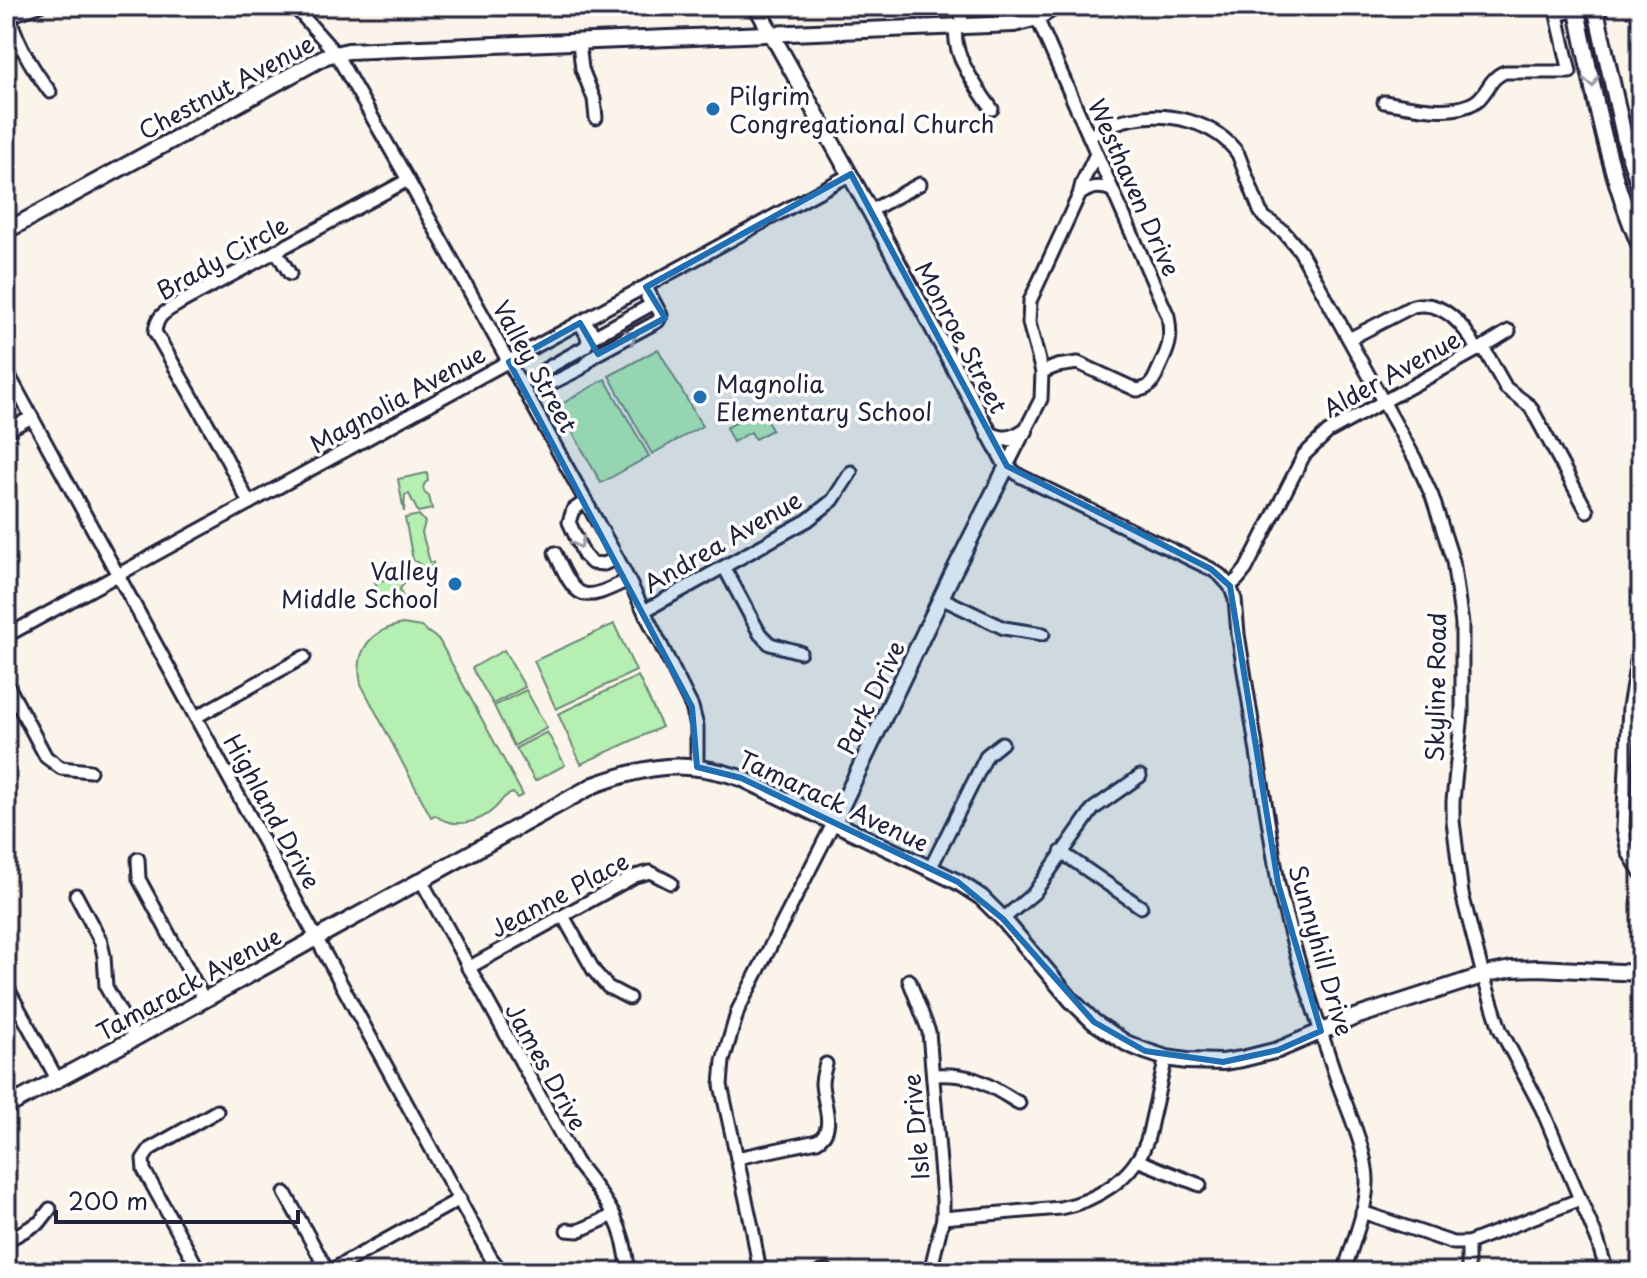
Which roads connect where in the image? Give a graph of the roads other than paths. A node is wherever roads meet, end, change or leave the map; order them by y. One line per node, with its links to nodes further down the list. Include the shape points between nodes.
1 (39, 6): 8 (street)
2 (294, 6): 15 (street, Valley Street)
3 (756, 6): 11 (main road, Monroe Street)
4 (961, 6): 10 (street)
5 (1056, 6): 9 (main road, Chestnut Avenue)
6 (1595, 6): 26 (main road)
7 (1576, 8): 17 (street, via 1557,15 1570,72 1505,72 1495,76 1477,100 1463,106 1435,110); 30 (main road, one-way to 30, via 1608,150)
8 (8, 11): 13 (street)
9 (1037, 18): 10 (main road, Chestnut Avenue); 20 (street, Westhaven Drive)
10 (958, 26): 11 (main road, Chestnut Avenue); 18 (street, via 960,55)
11 (772, 35): 12 (main road, Chestnut Avenue); 22 (main road, Monroe Street)
12 (579, 43): 15 (main road, Chestnut Avenue); 19 (street)
13 (20, 44): 14 (street); 16 (street)
14 (6, 53)
15 (336, 54): 23 (street, Valley Street); 29 (main road, Chestnut Avenue)
16 (50, 92)
17 (1384, 102)
18 (992, 109)
19 (596, 118)
20 (1089, 136): 21 (street, Westhaven Drive); 37 (street, Skyline Road, via 1132,118 1158,117 1215,132 1238,154 1260,211 1300,251)
21 (1096, 154): 25 (street, Westhaven Drive); 27 (street, Park Drive)
22 (851, 174): 28 (main road, Monroe Street); 33 (street, Magnolia Avenue)
23 (408, 180): 31 (street, Brady Circle); 40 (street, Valley Street)
24 (920, 184): 28 (street)
25 (1112, 190): 27 (street, via 1094,187); 42 (street, Westhaven Drive, via 1168,316 1169,347 1145,390 1078,363)
26 (1641, 192)
27 (1079, 195): 42 (street, Park Drive, via 1030,301 1029,323)
28 (870, 211): 47 (main road, Monroe Street)
29 (6, 231)
30 (1641, 248)
31 (276, 251): 32 (street); 51 (street, Brady Circle, via 156,321 155,332)
32 (290, 274)
33 (644, 288): 34 (street, Magnolia Avenue); 36 (street, via 651,304); 39 (street, one-way to 33, via 658,321 661,315)
34 (583, 321): 36 (street); 39 (street, via 588,343 544,370 543,379 548,385); 40 (street, Magnolia Avenue)
35 (1509, 331): 38 (street, Alder Avenue)
36 (595, 336): 39 (street)
37 (1349, 339): 38 (street, via 1424,303 1456,321); 43 (street, Skyline Road)
38 (1480, 349): 43 (street, Alder Avenue); 52 (street, via 1506,388 1530,406)
39 (602, 352)
40 (509, 362): 50 (street, Valley Street); 51 (street, Magnolia Avenue)
41 (6, 370): 44 (street, Highland Drive)
42 (1042, 372): 46 (street, Park Drive, via 1041,399)
43 (1383, 402): 58 (street, Alder Avenue, via 1328,432 1304,455 1246,569); 87 (street, Skyline Road, via 1432,496 1453,561 1462,624 1462,713 1453,821 1459,878)
44 (32, 417): 45 (street); 56 (street, Highland Drive)
45 (6, 431)
46 (1025, 431): 47 (main road, via 1002,440); 48 (street, Park Drive)
47 (989, 434): 48 (main road, Monroe Street)
48 (1007, 466): 58 (street, Monroe Street, via 1211,569); 59 (main road, Park Drive)
49 (851, 472): 55 (street, Andrea Avenue, via 833,500 808,520)
50 (586, 501): 54 (street, Valley Street); 54 (street, one-way to 54, via 573,510 569,522 584,555 592,563)
51 (249, 503): 56 (street, Magnolia Avenue)
52 (1587, 511)
53 (555, 553): 57 (street, via 572,587 589,595)
54 (617, 558): 57 (street, Valley Street)
55 (724, 567): 60 (street, Andrea Avenue); 64 (street, via 760,634 770,644)
56 (119, 575): 62 (street, Magnolia Avenue); 68 (street, Highland Drive)
57 (628, 580): 60 (street, Valley Street)
58 (1230, 586): 92 (street, Sunnyhill Drive, via 1278,883)
59 (941, 598): 61 (street, via 1004,628); 73 (main road, Park Drive)
60 (644, 611): 70 (street, Valley Street, via 692,707)
61 (1043, 634)
62 (6, 636)
63 (1641, 639): 67 (street)
64 (800, 652)
65 (304, 657): 68 (street)
66 (6, 682): 71 (street, via 46,757 61,768)
67 (1635, 708): 77 (street, via 1623,828 1628,852)
68 (196, 717): 84 (street, Highland Drive)
69 (1002, 743): 76 (street, via 987,755)
70 (697, 767): 73 (main road, Tamarack Avenue, via 741,778); 78 (main road, Tamarack Avenue, via 651,767 594,785)
71 (90, 771)
72 (1140, 776): 74 (street, via 1093,809)
73 (834, 822): 76 (main road, Tamarack Avenue); 101 (street, Park Drive, via 731,1029 721,1085)
74 (1061, 852): 81 (street); 83 (street, via 1034,893)
75 (138, 859): 91 (street, via 139,879)
76 (930, 869): 83 (main road, Tamarack Avenue, via 981,897)
77 (1641, 873)
78 (421, 880): 84 (main road, Tamarack Avenue); 85 (street, James Drive)
79 (671, 883): 82 (street, Jeanne Place, via 650,872 635,876)
80 (76, 895): 93 (street, via 101,942 106,987)
81 (1141, 907)
82 (563, 916): 85 (street, Jeanne Place); 90 (street, via 594,971 608,987)
83 (1003, 919): 94 (main road, Tamarack Avenue, via 1094,1022 1126,1043)
84 (317, 938): 91 (main road, Tamarack Avenue); 105 (street, Highland Drive)
85 (468, 968): 109 (street, James Drive, via 576,1162)
86 (1641, 973): 87 (main road, Tamarack Avenue, via 1538,968)
87 (1483, 975): 92 (main road, Tamarack Avenue); 106 (street, Skyline Road, via 1500,1029)
88 (909, 980): 96 (street, Isle Drive, via 929,1032)
89 (6, 985): 97 (street)
90 (629, 998)
91 (204, 999): 93 (main road, Tamarack Avenue)
92 (1321, 1031): 94 (main road, Tamarack Avenue, via 1242,1059); 108 (street, Sunnyhill Drive, via 1364,1157)
93 (135, 1038): 97 (main road, Tamarack Avenue)
94 (1166, 1058): 102 (street, via 1146,1143)
95 (826, 1064): 101 (street, via 825,1137)
96 (933, 1075): 98 (street, via 970,1077); 110 (street, Isle Drive)
97 (57, 1079): 99 (main road, Tamarack Avenue)
98 (1019, 1103)
99 (6, 1107)
100 (217, 1111): 114 (street, via 150,1149 143,1159 144,1170)
101 (737, 1158): 118 (street, Park Drive)
102 (1137, 1160): 103 (street); 110 (street, via 1118,1182 1076,1205)
103 (1200, 1185)
104 (285, 1193): 115 (street)
105 (460, 1199): 115 (street); 116 (street, Highland Drive)
106 (1581, 1199): 113 (street); 122 (street, Skyline Road)
107 (50, 1209): 112 (street, via 40,1222)
108 (1362, 1212): 113 (street, via 1453,1243); 120 (street, Sunnyhill Drive)
109 (614, 1215): 111 (street, via 578,1231); 117 (street, James Drive, via 623,1233)
110 (943, 1218): 119 (street, Isle Drive)
111 (567, 1230)
112 (6, 1241)
113 (1468, 1243): 121 (street)
114 (200, 1272)
115 (328, 1272)
116 (502, 1272)
117 (628, 1272)
118 (760, 1272)
119 (930, 1272)
120 (1344, 1272)
121 (1468, 1272)
122 (1607, 1272)

